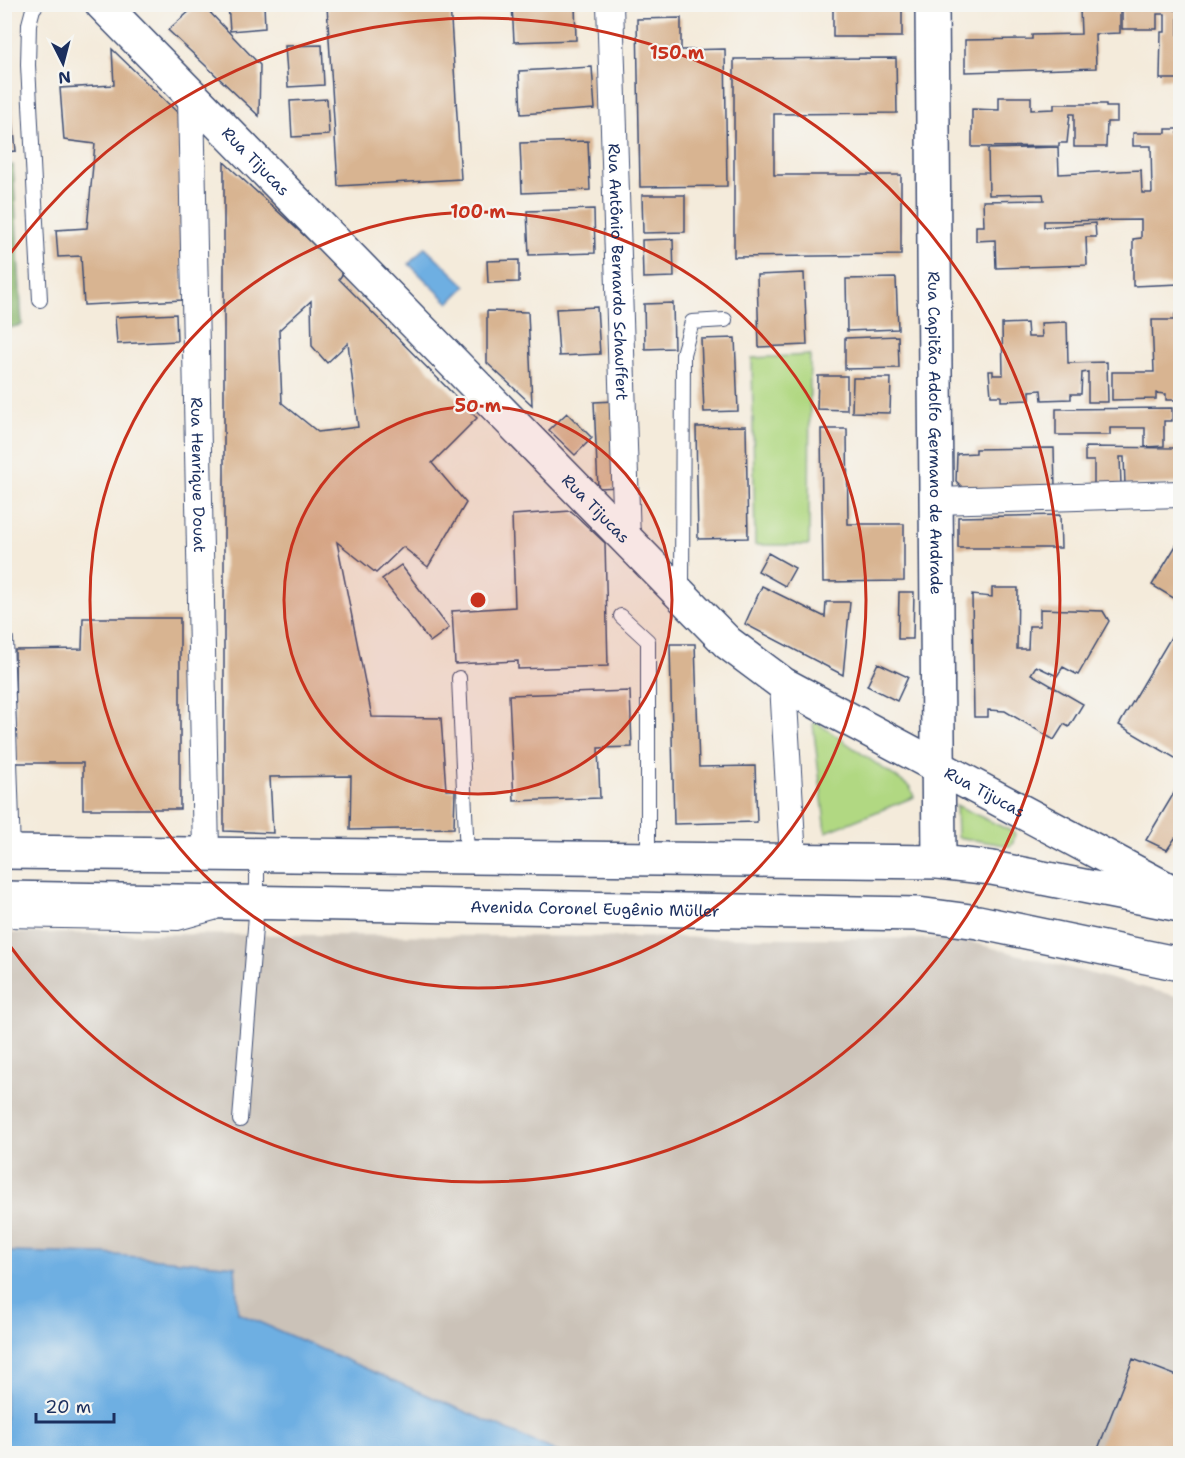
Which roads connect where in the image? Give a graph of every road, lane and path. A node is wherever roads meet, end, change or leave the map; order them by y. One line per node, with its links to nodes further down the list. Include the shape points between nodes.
1 (37, 4): 6 (lane, via 29,24 28,65)
2 (102, 4): 5 (main road, Rua Tijucas)
3 (610, 4): 10 (street, Rua Antônio Bernardo Schauffert)
4 (932, 4): 9 (main road, Rua Capitão Adolfo Germano de Andrade)
5 (191, 97): 10 (main road, Rua Tijucas); 18 (street, Rua Henrique Douat)
6 (40, 300)
7 (725, 320): 11 (lane, via 692,322 683,354)
8 (1180, 494): 9 (street)
9 (934, 501): 16 (main road, Rua Capitão Adolfo Germano de Andrade)
10 (627, 540): 11 (main road, Rua Tijucas)
11 (682, 596): 15 (main road, Rua Tijucas, via 728,643)
12 (621, 616): 21 (lane, via 648,641)
13 (6, 639): 17 (lane)
14 (459, 678): 20 (lane)
15 (783, 684): 16 (main road, Rua Tijucas); 22 (street)
16 (939, 767): 23 (main road, Rua Capitão Adolfo Germano de Andrade); 24 (main road, Rua Tijucas)
17 (9, 852): 18 (main road)
18 (206, 853): 19 (main road)
19 (257, 854): 20 (main road); 26 (lane)
20 (467, 856): 21 (main road)
21 (648, 858): 22 (main road)
22 (793, 859): 23 (main road)
23 (939, 862): 27 (main road, via 992,868)
24 (1180, 896)
25 (4, 898): 26 (main road, Avenida Coronel Eugênio Müller)
26 (257, 902): 28 (lane, via 178,923); 29 (main road, Avenida Coronel Eugênio Müller, via 918,914 978,922); 30 (lane)
27 (1180, 905)
28 (4, 920)
29 (1180, 964)
30 (240, 1120)

